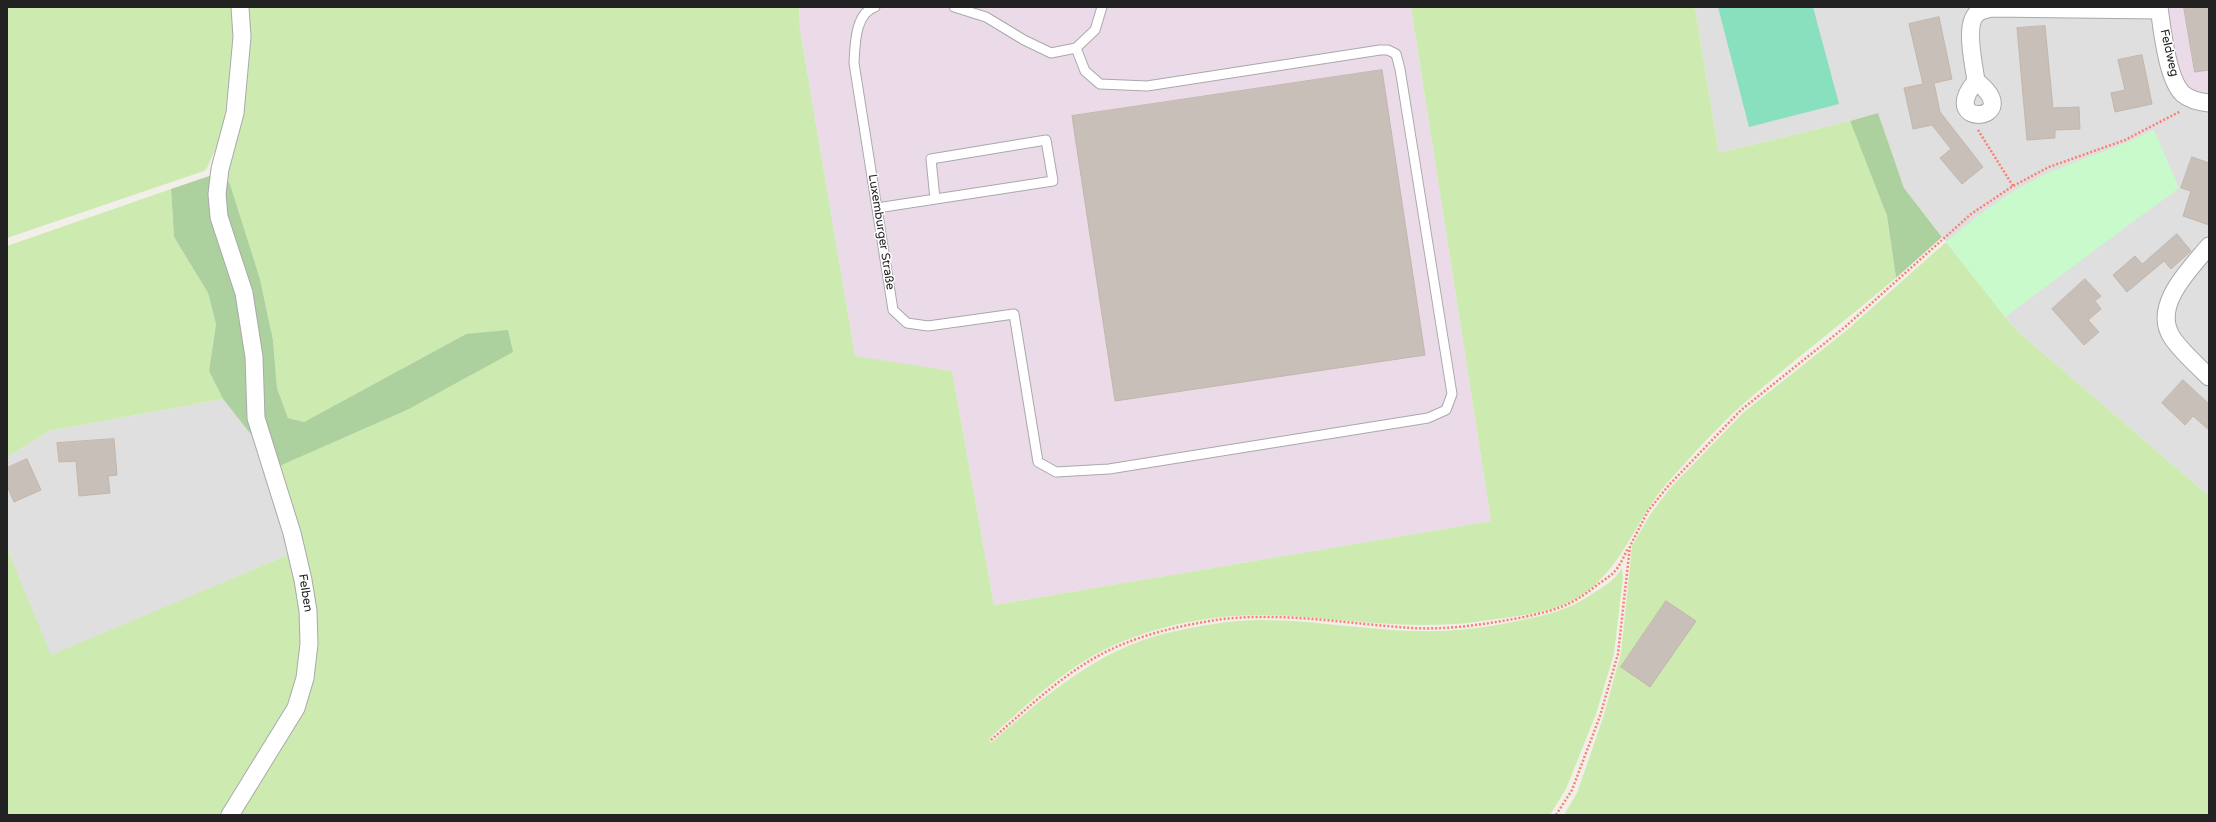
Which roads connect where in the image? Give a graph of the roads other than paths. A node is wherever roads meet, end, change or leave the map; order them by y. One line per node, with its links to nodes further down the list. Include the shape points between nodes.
1 (240, 7): 13 (street, Felben, via 242,38 235,113 216,194 219,217 244,293 254,357 256,418 292,532 308,611 309,644 305,678 296,708)
2 (875, 7): 10 (lane, Luxemburger Straße, via 870,9 857,28 854,63)
3 (954, 7): 6 (lane, via 986,17 1051,53)
4 (1102, 7): 6 (lane, via 1094,30)
5 (2159, 8): 7 (street, via 1991,8 1978,12 1971,21 1970,35); 8 (street, Feldweg, via 2173,77 2183,94)
6 (1076, 48): 10 (lane, Luxemburger Straße, via 1085,71 1100,84 1147,86 1380,50 1396,54 1452,394 1446,410 1428,418 1109,469 1056,472 1038,462 1014,314 928,326 907,323 893,310)
7 (1976, 81): 7 (street, via 1990,93 1992,100 1987,113 1980,115 1967,110 1965,103 1966,96)
8 (2204, 103)
9 (935, 199): 9 (lane, via 1053,181 1046,140 931,159); 10 (lane)
10 (877, 208)
11 (2209, 246): 12 (street, via 2178,285 2168,304 2166,319 2172,338)
12 (2209, 377)
13 (230, 815)

